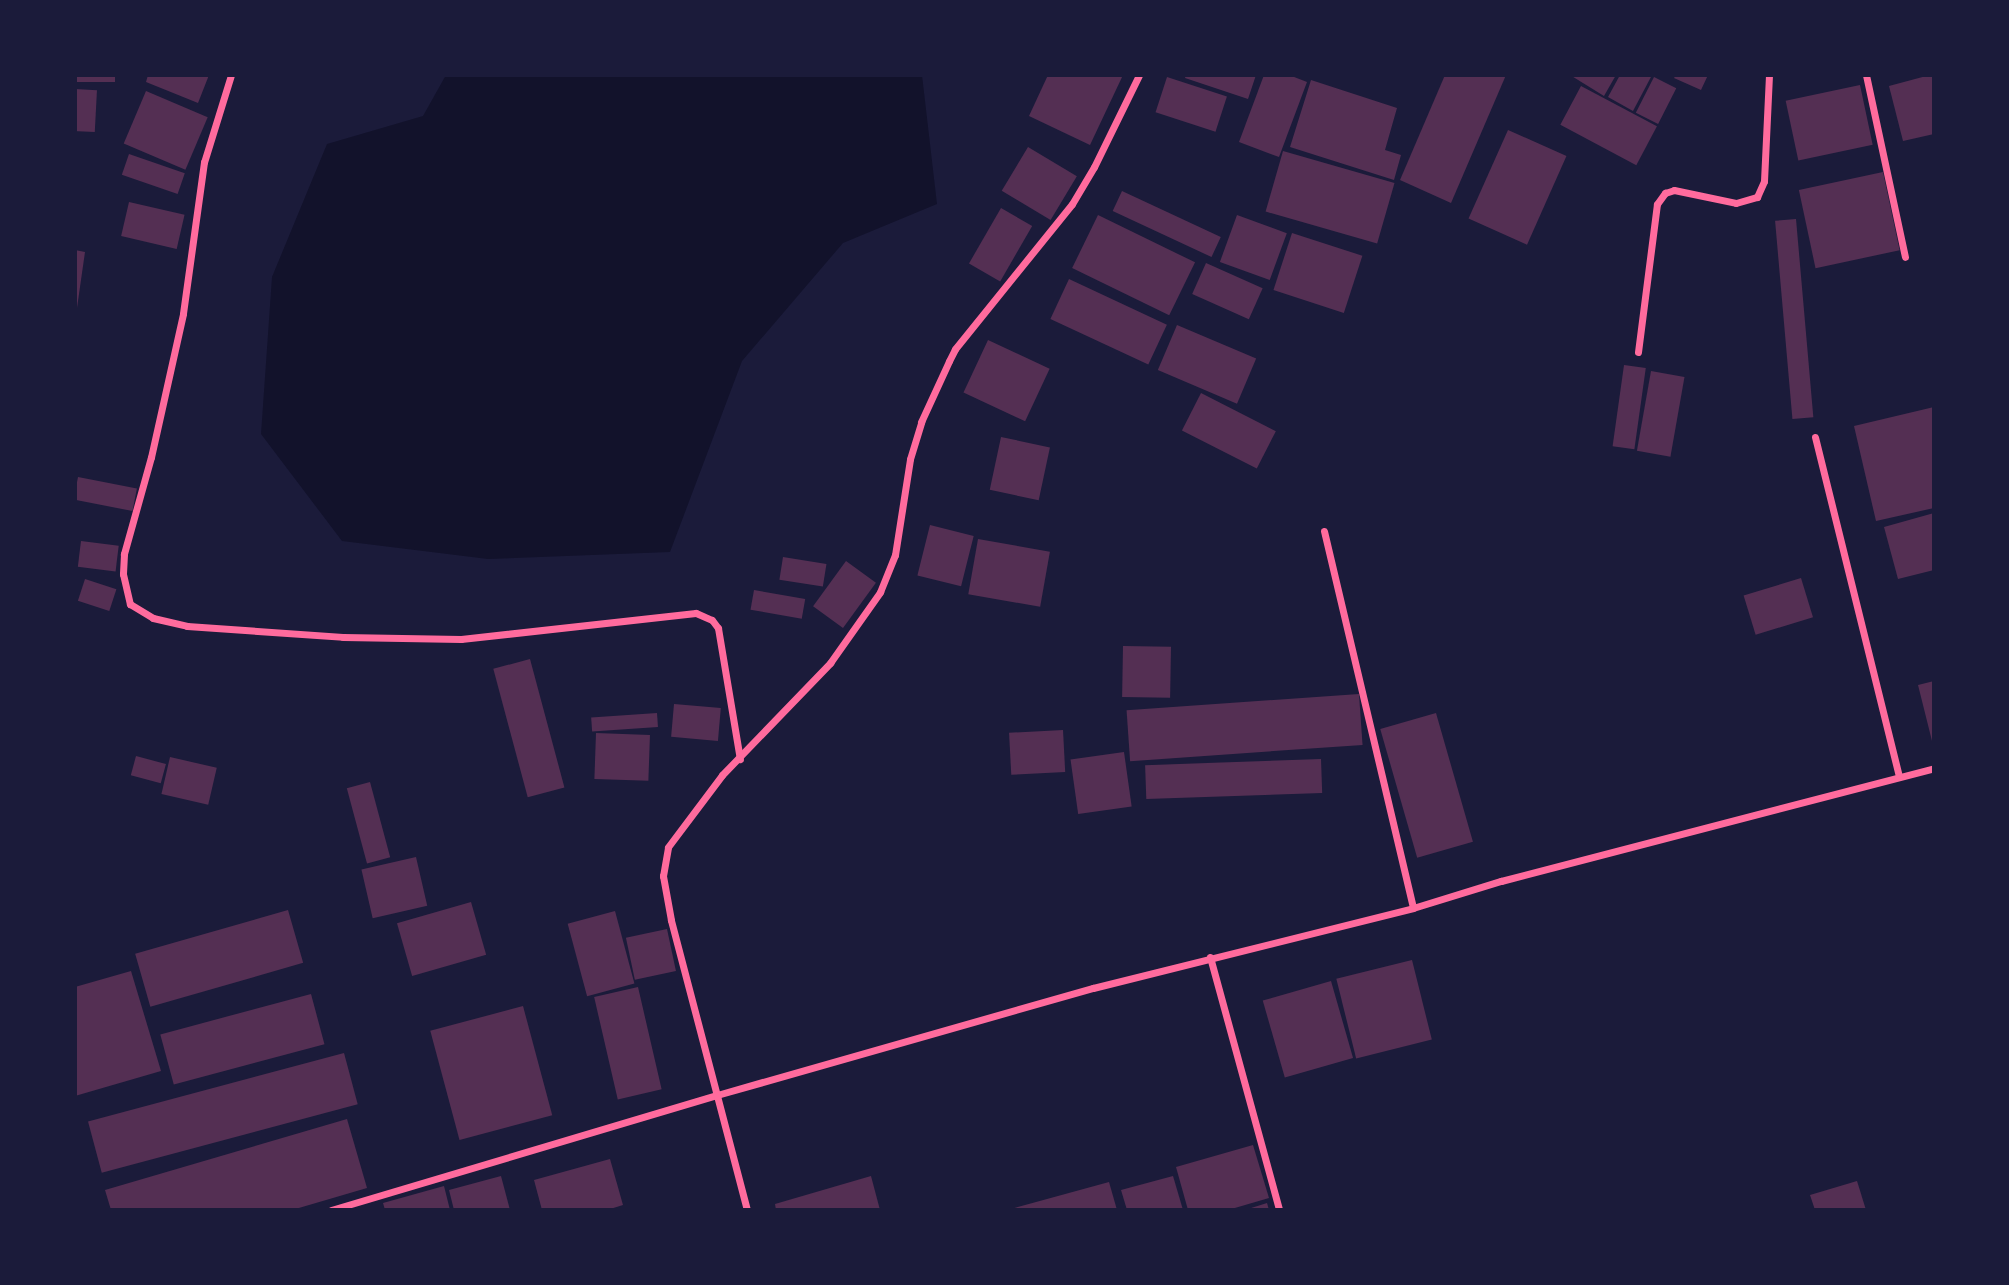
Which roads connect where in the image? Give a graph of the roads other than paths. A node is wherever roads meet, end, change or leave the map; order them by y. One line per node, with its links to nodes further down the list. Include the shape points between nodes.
1 (231, 75): 9 (street, via 204,162 183,314 124,554 123,574 131,604 153,618 187,626 343,637 461,639 696,613 718,628)
2 (1139, 75): 9 (street, via 1072,204 955,349 921,422 910,459 895,555 880,592 830,663)
3 (1769, 75): 6 (street, via 1764,181 1757,197 1736,203 1674,190 1657,204)
4 (1866, 75): 5 (street)
5 (1905, 257)
6 (1638, 352)
7 (1815, 437): 11 (street)
8 (1324, 531): 12 (street)
9 (740, 759): 14 (street, via 722,775 668,847 663,876)
10 (1934, 768): 11 (street)
11 (1899, 777): 12 (street)
12 (1413, 908): 13 (street)
13 (1210, 957): 14 (street); 17 (street)
14 (717, 1095): 15 (street); 16 (street)
15 (331, 1210)
16 (747, 1210)
17 (1279, 1210)

